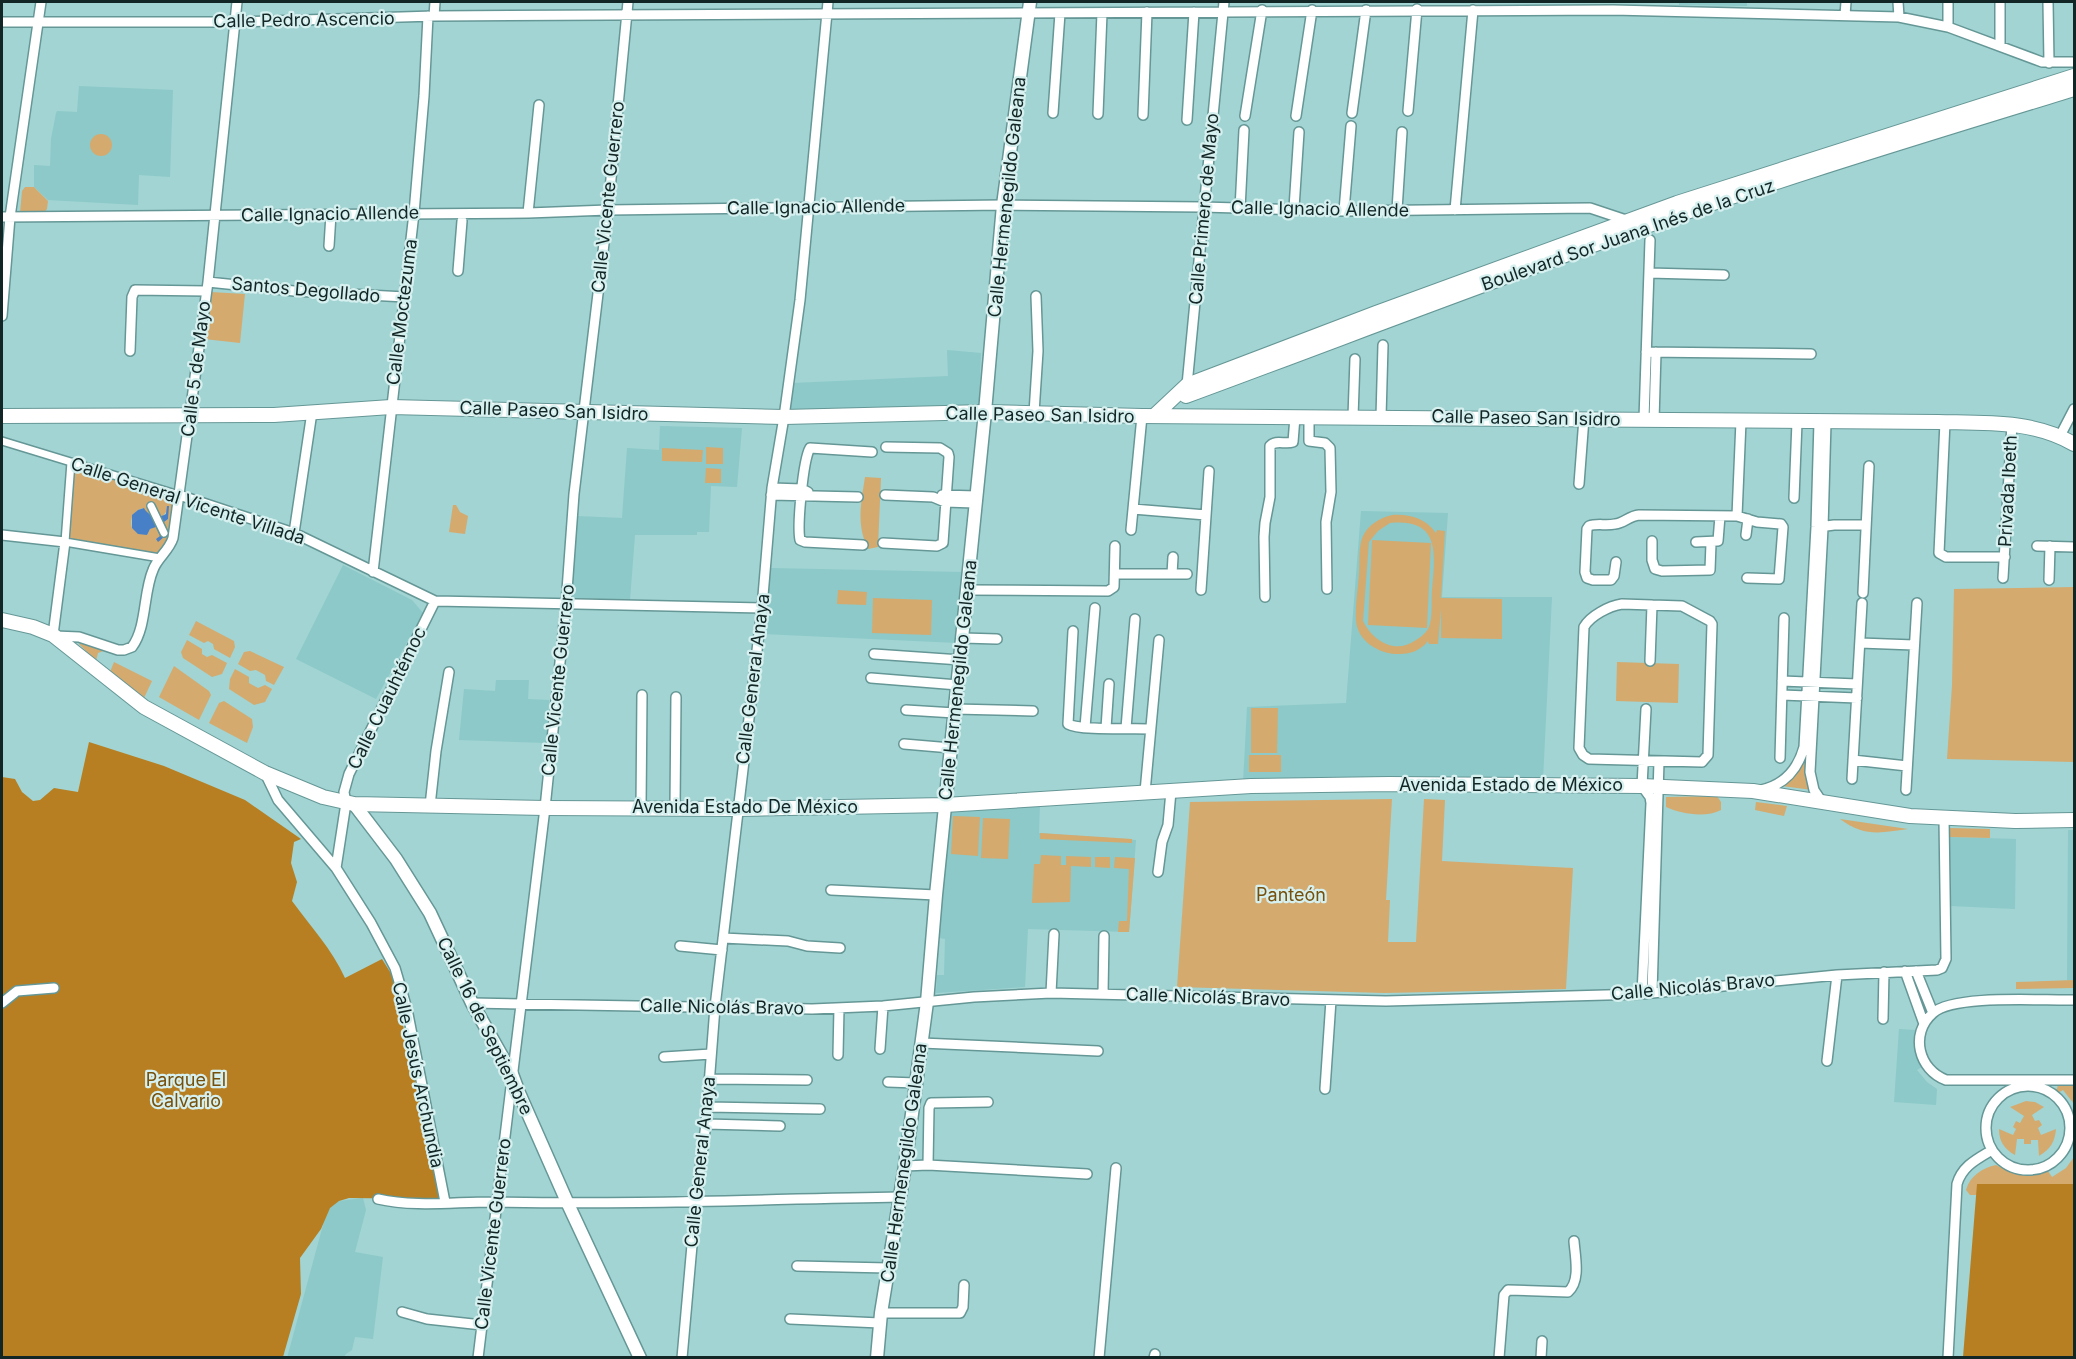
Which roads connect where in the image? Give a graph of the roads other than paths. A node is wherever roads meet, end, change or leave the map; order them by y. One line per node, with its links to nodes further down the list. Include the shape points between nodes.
1 (41, 2): 36 (street)
2 (237, 2): 37 (street, Calle 5 de Mayo)
3 (435, 2): 32 (street, Calle Moctezuma)
4 (628, 2): 33 (street, Calle Vicente Guerrero)
5 (828, 2): 30 (street, Calle General Anaya)
6 (1809, 2): 28 (street)
7 (1846, 2): 31 (street)
8 (1898, 2): 34 (street)
9 (1948, 2): 38 (street)
10 (2000, 2): 39 (street)
11 (2048, 2): 41 (street)
12 (1397, 5): 20 (street, Calle Pedro Ascencio); 23 (street, Calle Pedro Ascencio)
13 (1449, 5): 20 (street, Calle Pedro Ascencio); 24 (street, Calle Pedro Ascencio)
14 (1614, 5): 16 (street, Calle Pedro Ascencio); 17 (street, Calle Pedro Ascencio)
15 (1329, 6): 22 (street, Calle Pedro Ascencio); 23 (street, Calle Pedro Ascencio)
16 (1503, 6): 24 (street, Calle Pedro Ascencio)
17 (1648, 6): 28 (street, Calle Pedro Ascencio)
18 (1029, 7): 29 (street, Calle Pedro Ascencio); 30 (street, Calle Pedro Ascencio); 57 (street, Calle Hermenegildo Galeana)
19 (1224, 7): 21 (street, Calle Pedro Ascencio); 26 (street, Calle Pedro Ascencio); 59 (street, Calle Primero de Mayo)
20 (1417, 9): 45 (street)
21 (1262, 10): 22 (street, Calle Pedro Ascencio); 50 (street)
22 (1312, 10): 51 (street)
23 (1366, 10): 47 (street)
24 (1473, 10): 64 (street)
25 (1147, 12): 26 (street, Calle Pedro Ascencio); 27 (street, Calle Pedro Ascencio); 49 (street)
26 (1194, 12): 52 (street)
27 (1102, 13): 29 (street, Calle Pedro Ascencio); 48 (street)
28 (1808, 13): 31 (street, Calle Pedro Ascencio)
29 (1060, 14): 46 (street)
30 (826, 15): 33 (street, Calle Pedro Ascencio); 58 (street, Calle General Anaya)
31 (1845, 15): 34 (street, Calle Pedro Ascencio)
32 (431, 16): 33 (street, Calle Pedro Ascencio); 37 (street, Calle Pedro Ascencio); 66 (street, Calle Moctezuma)
33 (627, 16): 62 (street, Calle Vicente Guerrero)
34 (1899, 17): 38 (street, Calle Pedro Ascencio)
35 (2, 22): 36 (street, Calle Pedro Ascencio)
36 (39, 22): 37 (street, Calle Pedro Ascencio); 70 (street)
37 (234, 22): 69 (street, Calle 5 de Mayo)
38 (1948, 27): 39 (street, Calle Pedro Ascencio)
39 (2000, 46): 41 (street, Calle Pedro Ascencio)
40 (2074, 62): 41 (street, Calle Pedro Ascencio)
41 (2049, 63)
42 (2074, 76): 72 (main road, Boulevard Sor Juana Inés de la Cruz, via 1760,175)
43 (2074, 89): 88 (main road, Boulevard Sor Juana Inés de la Cruz, via 1653,224)
44 (539, 105): 67 (street)
45 (1408, 111)
46 (1053, 113)
47 (1352, 113)
48 (1098, 114)
49 (1143, 115)
50 (1245, 116)
51 (1296, 116)
52 (1186, 120)
53 (1351, 126): 65 (street)
54 (1244, 129): 61 (street)
55 (1299, 132): 60 (street)
56 (1402, 132): 63 (street)
57 (1003, 205): 58 (street, Calle Ignacio Allende); 59 (street, Calle Ignacio Allende); 93 (street, Calle Hermenegildo Galeana)
58 (810, 207): 62 (street, Calle Ignacio Allende); 99 (street, Calle General Anaya)
59 (1203, 207): 61 (street, Calle Ignacio Allende); 88 (street, Calle Primero de Mayo)
60 (1294, 208): 61 (street, Calle Ignacio Allende); 65 (street, Calle Ignacio Allende)
61 (1240, 209)
62 (608, 210): 67 (street, Calle Ignacio Allende); 92 (street, Calle Vicente Guerrero)
63 (1397, 210): 64 (street, Calle Ignacio Allende); 65 (street, Calle Ignacio Allende)
64 (1455, 210): 72 (street, Calle Ignacio Allende, via 1590,208)
65 (1344, 211)
66 (414, 213): 67 (street, Calle Ignacio Allende); 68 (street, Calle Ignacio Allende); 80 (street, Calle Moctezuma)
67 (528, 213)
68 (331, 214): 69 (street, Calle Ignacio Allende); 74 (street)
69 (215, 215): 70 (street, Calle Ignacio Allende); 78 (street, Calle 5 de Mayo)
70 (6, 217): 81 (street)
71 (462, 221): 75 (street)
72 (1629, 221): 88 (main road, Boulevard Sor Juana Inés de la Cruz, via 1376,313)
73 (1650, 240): 76 (street)
74 (330, 246)
75 (458, 271)
76 (1649, 273): 77 (street); 84 (street)
77 (1724, 275)
78 (207, 287): 80 (street, Santos Degollado); 83 (street, Santos Degollado, via 135,290); 96 (street, Calle 5 de Mayo)
79 (1036, 296): 94 (street, via 1039,343)
80 (405, 297): 89 (street, Calle Moctezuma)
81 (2, 316)
82 (1383, 345): 102 (street)
83 (130, 351)
84 (1646, 352): 85 (street); 104 (street)
85 (1656, 352): 86 (street); 104 (street)
86 (1811, 354)
87 (1355, 359): 101 (street)
88 (1187, 391): 97 (main road); 98 (main road, Calle Primero de Mayo)
89 (391, 407): 91 (main road, Calle Paseo San Isidro); 92 (main road, Calle Paseo San Isidro); 155 (street, Calle Moctezuma)
90 (2074, 409): 110 (street)
91 (312, 412): 96 (main road, Calle Paseo San Isidro); 136 (street)
92 (585, 412): 99 (main road, Calle Paseo San Isidro); 169 (street, Calle Vicente Guerrero)
93 (985, 412): 94 (main road, Calle Paseo San Isidro); 99 (main road, Calle Paseo San Isidro); 126 (street, Calle Hermenegildo Galeana)
94 (1034, 413): 97 (main road, Calle Paseo San Isidro)
95 (2, 416): 96 (main road, Calle Paseo San Isidro)
96 (191, 416): 121 (street, Calle 5 de Mayo)
97 (1148, 416): 98 (main road, Calle Paseo San Isidro); 128 (street)
98 (1185, 416): 100 (main road, Calle Paseo San Isidro)
99 (784, 417): 119 (street, Calle General Anaya)
100 (1302, 417): 101 (main road, Calle Paseo San Isidro); 163 (street, via 1309,441 1330,448); 166 (street, via 1293,442 1270,446)
101 (1353, 417): 102 (main road, Calle Paseo San Isidro)
102 (1381, 417): 103 (main road, Calle Paseo San Isidro)
103 (1584, 418): 104 (main road, Calle Paseo San Isidro); 118 (street)
104 (1649, 419): 105 (main road, Calle Paseo San Isidro)
105 (1741, 421): 106 (main road, Calle Paseo San Isidro); 131 (street)
106 (1797, 422): 107 (main road, Calle Paseo San Isidro); 125 (street)
107 (1822, 422): 108 (main road, Calle Paseo San Isidro); 134 (street)
108 (1945, 422): 109 (main road, Calle Paseo San Isidro); 151 (street, Privada Ibeth, via 1940,553)
109 (2012, 424): 110 (main road, Calle Paseo San Isidro); 151 (street, Privada Ibeth)
110 (2060, 436): 112 (main road, Calle Paseo San Isidro)
111 (2, 441): 115 (street, Calle General Vicente Villada)
112 (2074, 444)
113 (886, 447): 124 (street, via 945,450 949,457)
114 (872, 452): 120 (street, via 810,448)
115 (71, 462): 121 (street, Calle General Vicente Villada); 141 (street)
116 (1869, 466): 133 (street)
117 (1209, 471): 129 (street)
118 (1579, 484)
119 (772, 492): 120 (street); 171 (street, Calle General Anaya)
120 (802, 493): 123 (street); 145 (street, via 802,542)
121 (179, 495): 136 (street, Calle General Vicente Villada); 152 (street, Calle 5 de Mayo, via 173,538)
122 (885, 495): 124 (street)
123 (858, 497)
124 (945, 498): 126 (street); 143 (street, via 944,540 940,545)
125 (1794, 498)
126 (975, 500): 164 (street, Calle Hermenegildo Galeana)
127 (152, 506): 137 (street)
128 (1133, 509): 129 (street); 135 (street)
129 (1206, 515): 165 (street)
130 (1720, 516): 131 (street); 144 (street, via 1719,538); 153 (street, via 1639,515 1615,524 1589,526 1587,578 1611,580)
131 (1737, 516): 132 (street)
132 (1748, 519): 139 (street); 159 (street, via 1779,523 1783,527 1779,579)
133 (1866, 525): 134 (street); 181 (street)
134 (1820, 527): 189 (street)
135 (1131, 530)
136 (294, 532): 155 (street, Calle General Vicente Villada)
137 (165, 533)
138 (2, 535): 141 (street)
139 (1746, 535)
140 (1652, 541): 154 (street, via 1655,569)
141 (65, 542): 152 (street); 177 (street)
142 (1696, 542): 144 (street)
143 (883, 543)
144 (1711, 543): 154 (street, via 1710,570)
145 (863, 545)
146 (1115, 546): 156 (street)
147 (2037, 546): 148 (street)
148 (2050, 546): 149 (street); 161 (street)
149 (2074, 547)
150 (1173, 557): 157 (street)
151 (2005, 557): 160 (street, Privada Ibeth)
152 (160, 558): 177 (street, Calle 5 de Mayo, via 151,574 138,636 132,647 118,650 80,637)
153 (1616, 562)
154 (1662, 571): 162 (street)
155 (373, 572): 167 (street, Calle General Vicente Villada)
156 (1115, 574): 157 (street); 164 (street, via 1114,587 1108,591)
157 (1172, 574): 158 (street)
158 (1187, 574)
159 (1747, 578)
160 (2003, 578)
161 (2049, 580)
162 (1662, 582)
163 (1327, 589)
164 (967, 590): 178 (street, Calle Hermenegildo Galeana)
165 (1201, 590)
166 (1265, 597)
167 (435, 601): 169 (street); 222 (street, Calle Cuauhtémoc, via 349,774 344,792)
168 (1917, 603): 182 (street)
169 (566, 604): 171 (street); 225 (street, Calle Vicente Guerrero)
170 (1652, 605): 185 (street); 210 (street, via 1614,605 1584,627 1579,748 1589,759); 211 (street, via 1687,608 1712,624 1708,755 1702,762)
171 (762, 608): 228 (street, Calle General Anaya)
172 (1095, 608): 202 (street)
173 (1784, 618): 188 (street)
174 (1135, 619): 204 (street)
175 (2, 620): 177 (main road)
176 (1073, 631): 202 (street, via 1067,721 1072,726)
177 (54, 635): 213 (main road, via 144,707)
178 (963, 638): 179 (street); 184 (street, Calle Hermenegildo Galeana)
179 (997, 639)
180 (1159, 640): 205 (street)
181 (1860, 643): 182 (street); 191 (street)
182 (1914, 645): 212 (street)
183 (874, 654): 184 (street)
184 (961, 660): 192 (street, Calle Hermenegildo Galeana)
185 (1650, 661)
186 (449, 672): 224 (street)
187 (870, 678): 192 (street)
188 (1782, 681): 189 (street); 194 (street)
189 (1811, 682): 191 (street); 195 (street)
190 (1109, 684): 203 (street)
191 (1857, 684): 197 (street)
192 (958, 685): 200 (street, Calle Hermenegildo Galeana)
193 (642, 695): 226 (street)
194 (1782, 695): 195 (street); 208 (street)
195 (1810, 696): 197 (street); 220 (street, via 1799,763 1780,783); 221 (street, via 1810,772)
196 (676, 697): 227 (street)
197 (1857, 698): 209 (street)
198 (1646, 708): 210 (street)
199 (906, 710): 200 (street)
200 (955, 711): 201 (street); 207 (street, Calle Hermenegildo Galeana)
201 (1033, 711)
202 (1085, 727): 203 (street)
203 (1106, 728): 204 (street)
204 (1126, 728): 205 (street)
205 (1150, 729): 219 (street)
206 (904, 744): 207 (street)
207 (951, 748): 223 (street, Calle Hermenegildo Galeana)
208 (1780, 758)
209 (1853, 760): 212 (street); 214 (street)
210 (1643, 761): 211 (street); 215 (street)
211 (1659, 761): 216 (street)
212 (1907, 766): 217 (street)
213 (265, 773): 222 (main road, via 323,797); 231 (street, Calle Jesús Archundia, via 278,800)
214 (1852, 779)
215 (1642, 786): 216 (main road, Avenida Estado de México); 218 (main road, Avenida Estado de México, via 1356,784); 247 (street, via 1651,803)
216 (1659, 786): 220 (main road, Avenida Estado de México); 247 (street)
217 (1906, 790)
218 (1170, 791): 219 (main road, Avenida Estado de México); 232 (street, via 1168,825)
219 (1145, 792): 223 (main road, Avenida Estado de México)
220 (1753, 792): 221 (main road, Avenida Estado de México)
221 (1822, 802): 229 (main road, Avenida Estado de México)
222 (350, 803): 224 (main road); 231 (street, Calle Cuauhtémoc); 253 (street, Calle 16 de Septiembre, via 396,859 430,913)
223 (945, 805): 228 (main road, Avenida Estado De México); 234 (street, Calle Hermenegildo Galeana)
224 (430, 806): 225 (main road)
225 (545, 808): 226 (main road, Avenida Estado De México); 254 (street, Calle Vicente Guerrero)
226 (641, 808): 227 (main road, Avenida Estado De México)
227 (675, 808): 228 (main road, Avenida Estado De México)
228 (737, 809): 237 (street, Calle General Anaya)
229 (1944, 818): 230 (main road, Avenida Estado de México); 242 (street, Calle Nicolás Bravo, via 1946,959 1942,968)
230 (2074, 820)
231 (336, 868): 289 (street, Calle Jesús Archundia, via 395,968)
232 (1158, 872)
233 (831, 890): 234 (street)
234 (936, 895): 251 (street, Calle Hermenegildo Galeana)
235 (1054, 934): 246 (street)
236 (1104, 936): 248 (street)
237 (723, 938): 239 (street); 240 (street, Calle General Anaya)
238 (680, 946): 240 (street)
239 (840, 948)
240 (722, 950): 256 (street, Calle General Anaya)
241 (1905, 971): 242 (street, Calle Nicolás Bravo); 243 (street, Calle Nicolás Bravo); 260 (street)
242 (1916, 971): 258 (street)
243 (1884, 972): 244 (street, Calle Nicolás Bravo); 259 (street)
244 (1836, 975): 247 (street, Calle Nicolás Bravo); 267 (street)
245 (54, 987): 252 (street, via 17,991)
246 (1051, 993): 248 (street, Calle Nicolás Bravo); 251 (street, Calle Nicolás Bravo)
247 (1647, 993): 249 (street, Calle Nicolás Bravo)
248 (1103, 994): 249 (street, Calle Nicolás Bravo)
249 (1331, 1000): 275 (street)
250 (2074, 1000): 258 (street, via 1962,1002)
251 (927, 1002): 255 (street, Calle Nicolás Bravo); 261 (street, Calle Hermenegildo Galeana)
252 (2, 1003)
253 (472, 1003): 254 (street, Calle Nicolás Bravo); 268 (street, Calle 16 de Septiembre)
254 (523, 1004): 256 (street, Calle Nicolás Bravo); 268 (street, Calle Vicente Guerrero)
255 (883, 1006): 257 (street, Calle Nicolás Bravo); 262 (street)
256 (715, 1007): 257 (street, Calle Nicolás Bravo); 264 (street, Calle General Anaya)
257 (839, 1008): 265 (street)
258 (1933, 1013): 260 (street)
259 (1883, 1019)
260 (1924, 1024): 274 (street, via 1921,1055 1940,1078 1956,1082)
261 (922, 1043): 263 (street); 273 (street, Calle Hermenegildo Galeana)
262 (880, 1049)
263 (1098, 1051)
264 (711, 1054): 266 (street); 269 (street, Calle General Anaya)
265 (838, 1054)
266 (664, 1057)
267 (1827, 1061)
268 (512, 1074): 290 (street, Calle Vicente Guerrero); 291 (street, Calle 16 de Septiembre)
269 (709, 1079): 270 (street); 277 (street, Calle General Anaya)
270 (807, 1080)
271 (2074, 1080): 274 (street)
272 (888, 1082): 273 (street)
273 (916, 1083): 283 (street, Calle Hermenegildo Galeana)
274 (2029, 1083): 281 (street, via 2002,1095 1992,1106 1986,1134); 281 (street, via 2054,1095 2069,1116 2071,1129 2062,1154 2040,1169 2027,1170 2012,1167)
275 (1325, 1089)
276 (988, 1102): 282 (street, via 931,1103)
277 (707, 1107): 278 (street); 279 (street, Calle General Anaya)
278 (820, 1109)
279 (706, 1124): 280 (street); 288 (street, Calle General Anaya)
280 (780, 1126)
281 (1992, 1150): 308 (street, via 1964,1170 1957,1185)
282 (928, 1165): 283 (street); 285 (street)
283 (905, 1166): 286 (street, Calle Hermenegildo Galeana)
284 (1116, 1168): 305 (street)
285 (1087, 1174)
286 (900, 1197): 288 (street); 294 (street, Calle Hermenegildo Galeana)
287 (378, 1199): 289 (street)
288 (696, 1200): 291 (street); 303 (street, Calle General Anaya)
289 (444, 1202): 290 (street)
290 (497, 1202): 291 (street); 299 (street, Calle Vicente Guerrero)
291 (568, 1204): 302 (street, Calle 16 de Septiembre)
292 (1574, 1241): 306 (street, via 1576,1281 1568,1292 1508,1290 1504,1295)
293 (797, 1266): 294 (street)
294 (888, 1268): 297 (street, Calle Hermenegildo Galeana)
295 (964, 1285): 297 (street, via 960,1313)
296 (402, 1312): 299 (street)
297 (881, 1318): 298 (street); 304 (street, Calle Hermenegildo Galeana)
298 (790, 1319)
299 (482, 1325): 301 (street, Calle Vicente Guerrero)
300 (1542, 1341): 307 (street)
301 (478, 1358)
302 (640, 1358)
303 (682, 1358)
304 (877, 1358)
305 (1099, 1358)
306 (1499, 1358)
307 (1541, 1358)
308 (1948, 1358)

